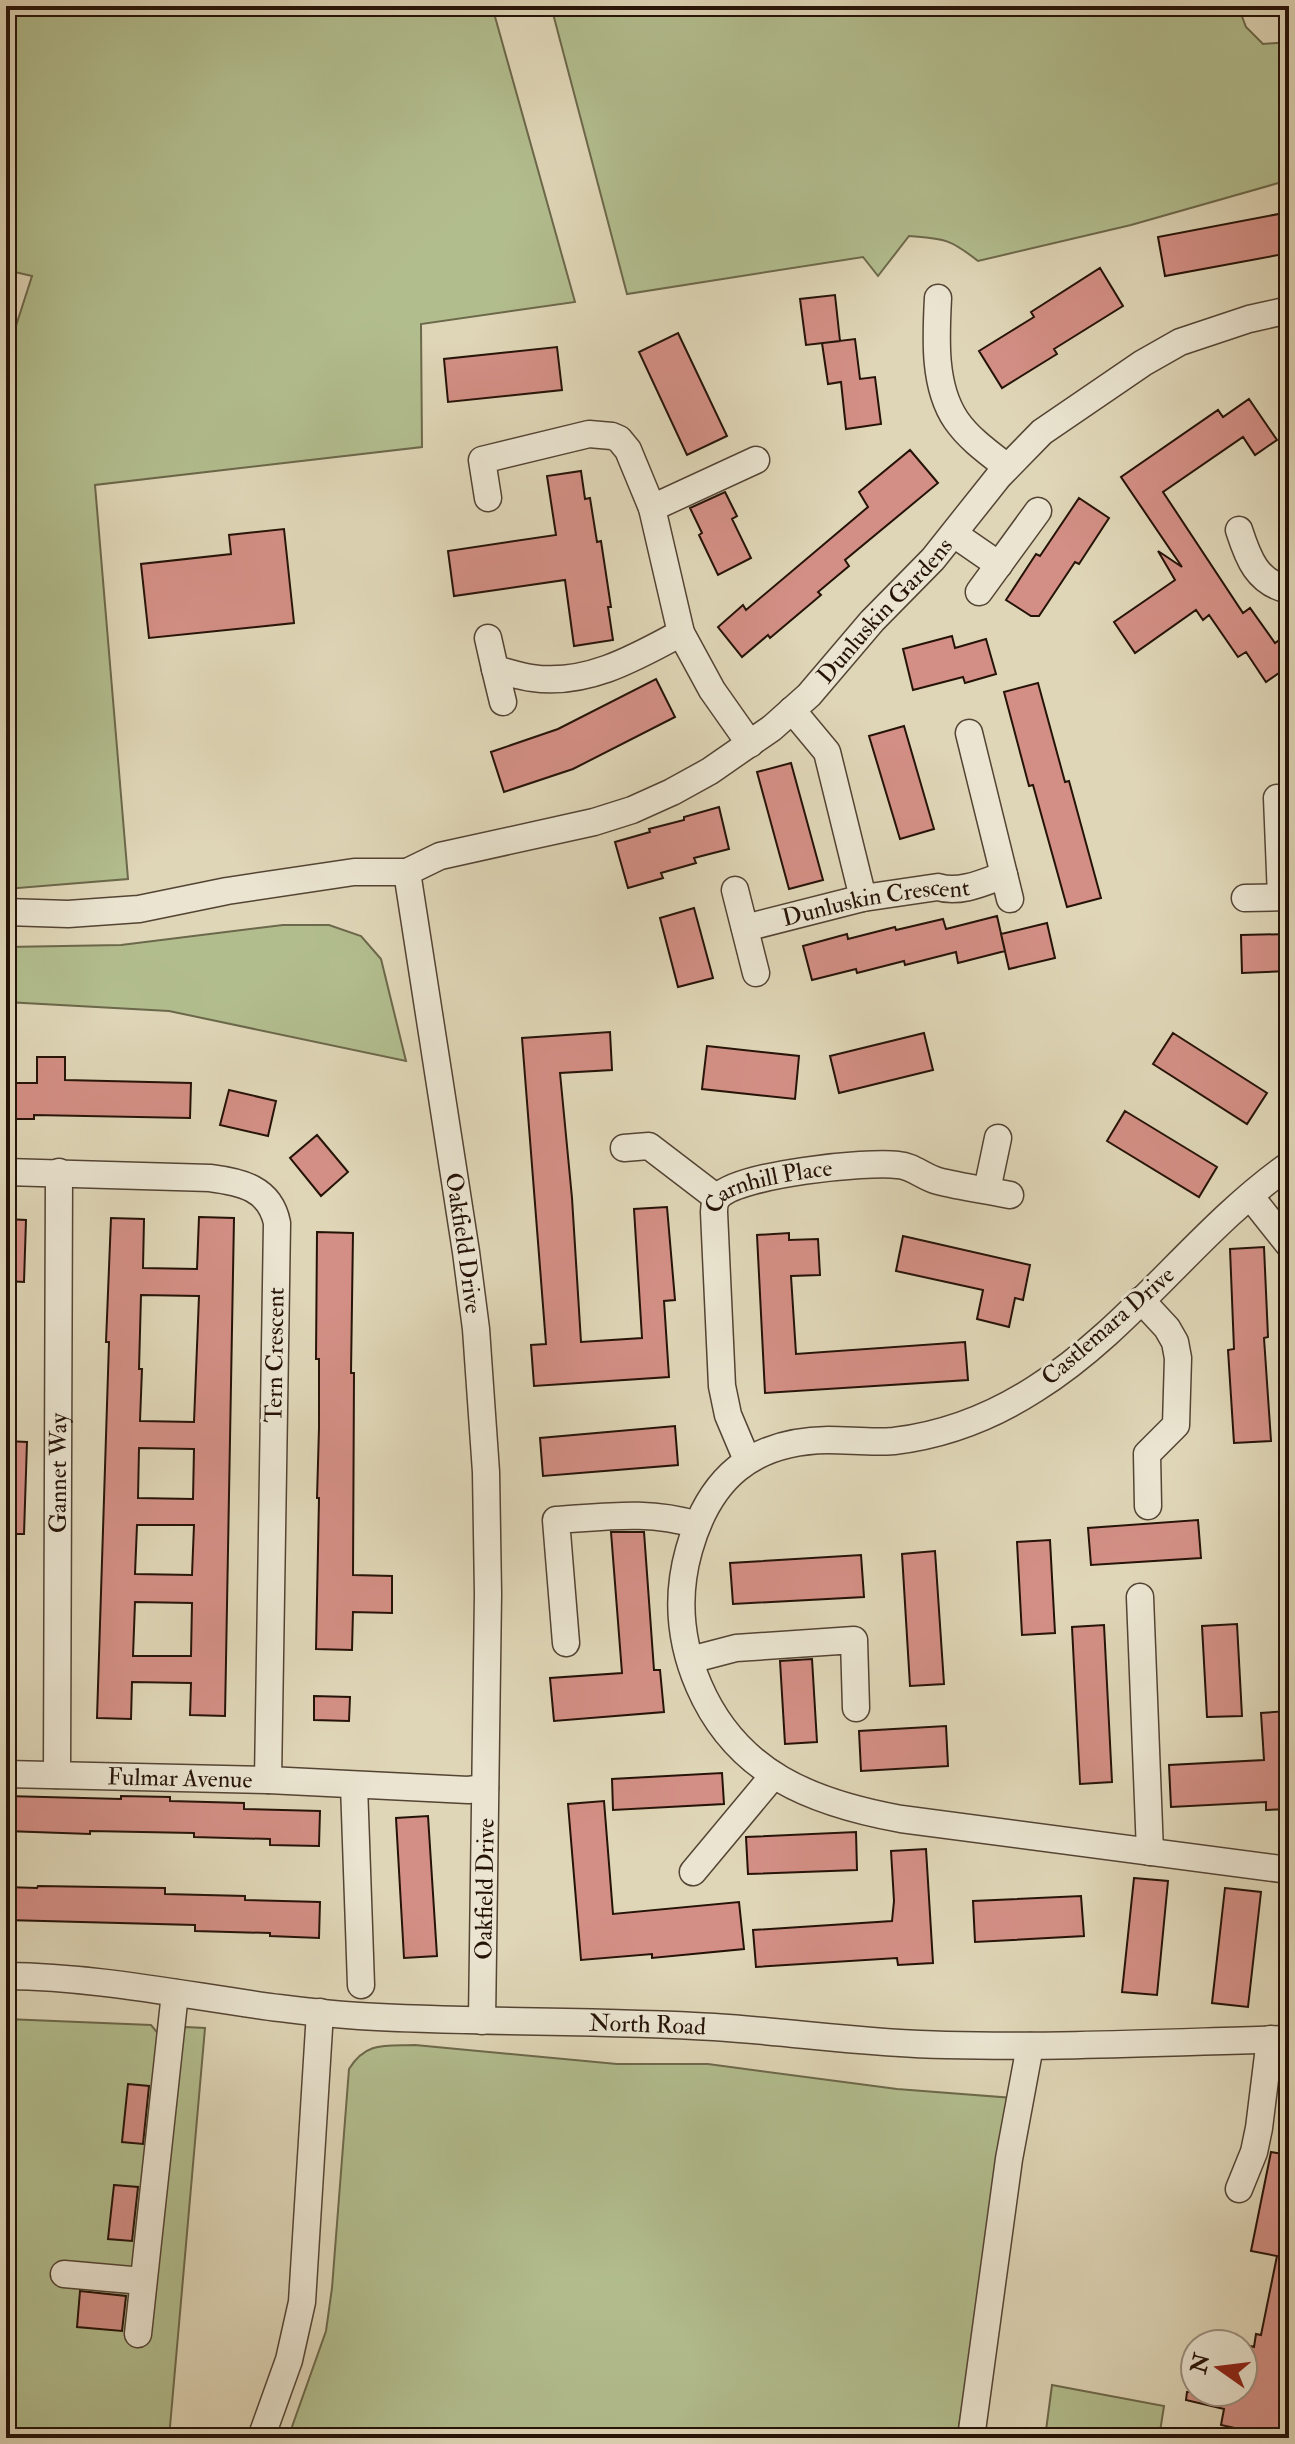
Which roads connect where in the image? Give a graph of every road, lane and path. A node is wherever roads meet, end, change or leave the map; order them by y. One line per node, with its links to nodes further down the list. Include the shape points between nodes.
1 (938, 298): 4 (street, via 939,366 947,402 965,431)
2 (1287, 319): 4 (street, Dunluskin Gardens, via 1208,331 1162,352 1042,432)
3 (756, 460): 6 (street)
4 (1007, 467): 9 (street, Dunluskin Gardens)
5 (488, 498): 6 (street, via 482,460 605,434 624,444)
6 (652, 508): 13 (street)
7 (1038, 511): 10 (street)
8 (1239, 530): 11 (street, via 1258,572)
9 (954, 534): 10 (street); 17 (street, Dunluskin Gardens)
10 (999, 565): 12 (street)
11 (1289, 590)
12 (979, 592)
13 (681, 633): 15 (street, via 580,678 533,679); 19 (street)
14 (488, 638): 15 (street)
15 (495, 669): 16 (street)
16 (503, 702)
17 (792, 710): 19 (street, Dunluskin Gardens); 24 (street, via 827,752)
18 (969, 733): 24 (street, Dunluskin Crescent, via 1007,887 938,887)
19 (750, 744): 21 (street, Dunluskin Gardens, via 695,780 632,810 440,856)
20 (1277, 798): 23 (street)
21 (407, 872): 26 (street, via 341,874 139,909); 50 (street, Oakfield Drive, via 476,1329 486,1472)
22 (735, 890): 27 (street, Dunluskin Crescent)
23 (1285, 897): 25 (street)
24 (863, 898): 27 (street, Dunluskin Crescent)
25 (1245, 898)
26 (6, 912)
27 (745, 928): 28 (street, Dunluskin Crescent)
28 (756, 973)
29 (998, 1138): 35 (street, Carnhill Place, via 998,1192 883,1164 773,1177)
30 (624, 1148): 35 (street, via 649,1146)
31 (1289, 1165): 34 (street, Castlemara Drive)
32 (6, 1172): 33 (street, Tern Crescent)
33 (59, 1172): 46 (street, Gannet Way); 48 (street, Tern Crescent, via 236,1181 258,1191 275,1212)
34 (1250, 1196): 36 (street); 37 (street, Castlemara Drive)
35 (717, 1198): 38 (street, Carnhill Place, via 722,1386)
36 (1289, 1245)
37 (1141, 1300): 38 (street, Castlemara Drive, via 1053,1377 957,1428 881,1442 793,1443); 39 (street, via 1172,1335 1178,1358 1176,1425 1147,1454)
38 (747, 1460): 40 (street, Castlemara Drive, via 717,1489)
39 (1148, 1506)
40 (697, 1525): 42 (street, via 648,1515 556,1520); 43 (street, Castlemara Drive, via 680,1601)
41 (1140, 1597): 51 (street)
42 (566, 1643)
43 (690, 1660): 44 (street, via 736,1648 854,1640); 47 (street, Castlemara Drive, via 723,1729)
44 (856, 1708)
45 (6, 1774): 46 (street, Fulmar Avenue)
46 (57, 1775): 48 (street, Fulmar Avenue)
47 (773, 1776): 51 (street, Castlemara Drive, via 812,1795 881,1815); 53 (street)
48 (268, 1780): 49 (street, Fulmar Avenue)
49 (354, 1785): 50 (street, Fulmar Avenue); 55 (street)
50 (485, 1788): 58 (street, Oakfield Drive)
51 (1150, 1852): 52 (street, Castlemara Drive)
52 (1289, 1870)
53 (693, 1872)
54 (6, 1976): 56 (street, North Road)
55 (361, 1985)
56 (175, 1993): 57 (street, North Road); 63 (street)
57 (320, 2012): 58 (street, North Road); 65 (street, via 302,2302 289,2360)
58 (482, 2021): 60 (street, North Road, via 714,2027 871,2041)
59 (1280, 2039): 60 (street, North Road); 61 (street, via 1254,2152)
60 (1030, 2046): 66 (street)
61 (1239, 2189)
62 (64, 2274): 63 (street)
63 (143, 2281): 64 (street)
64 (138, 2334)
65 (261, 2438)
66 (971, 2438)

